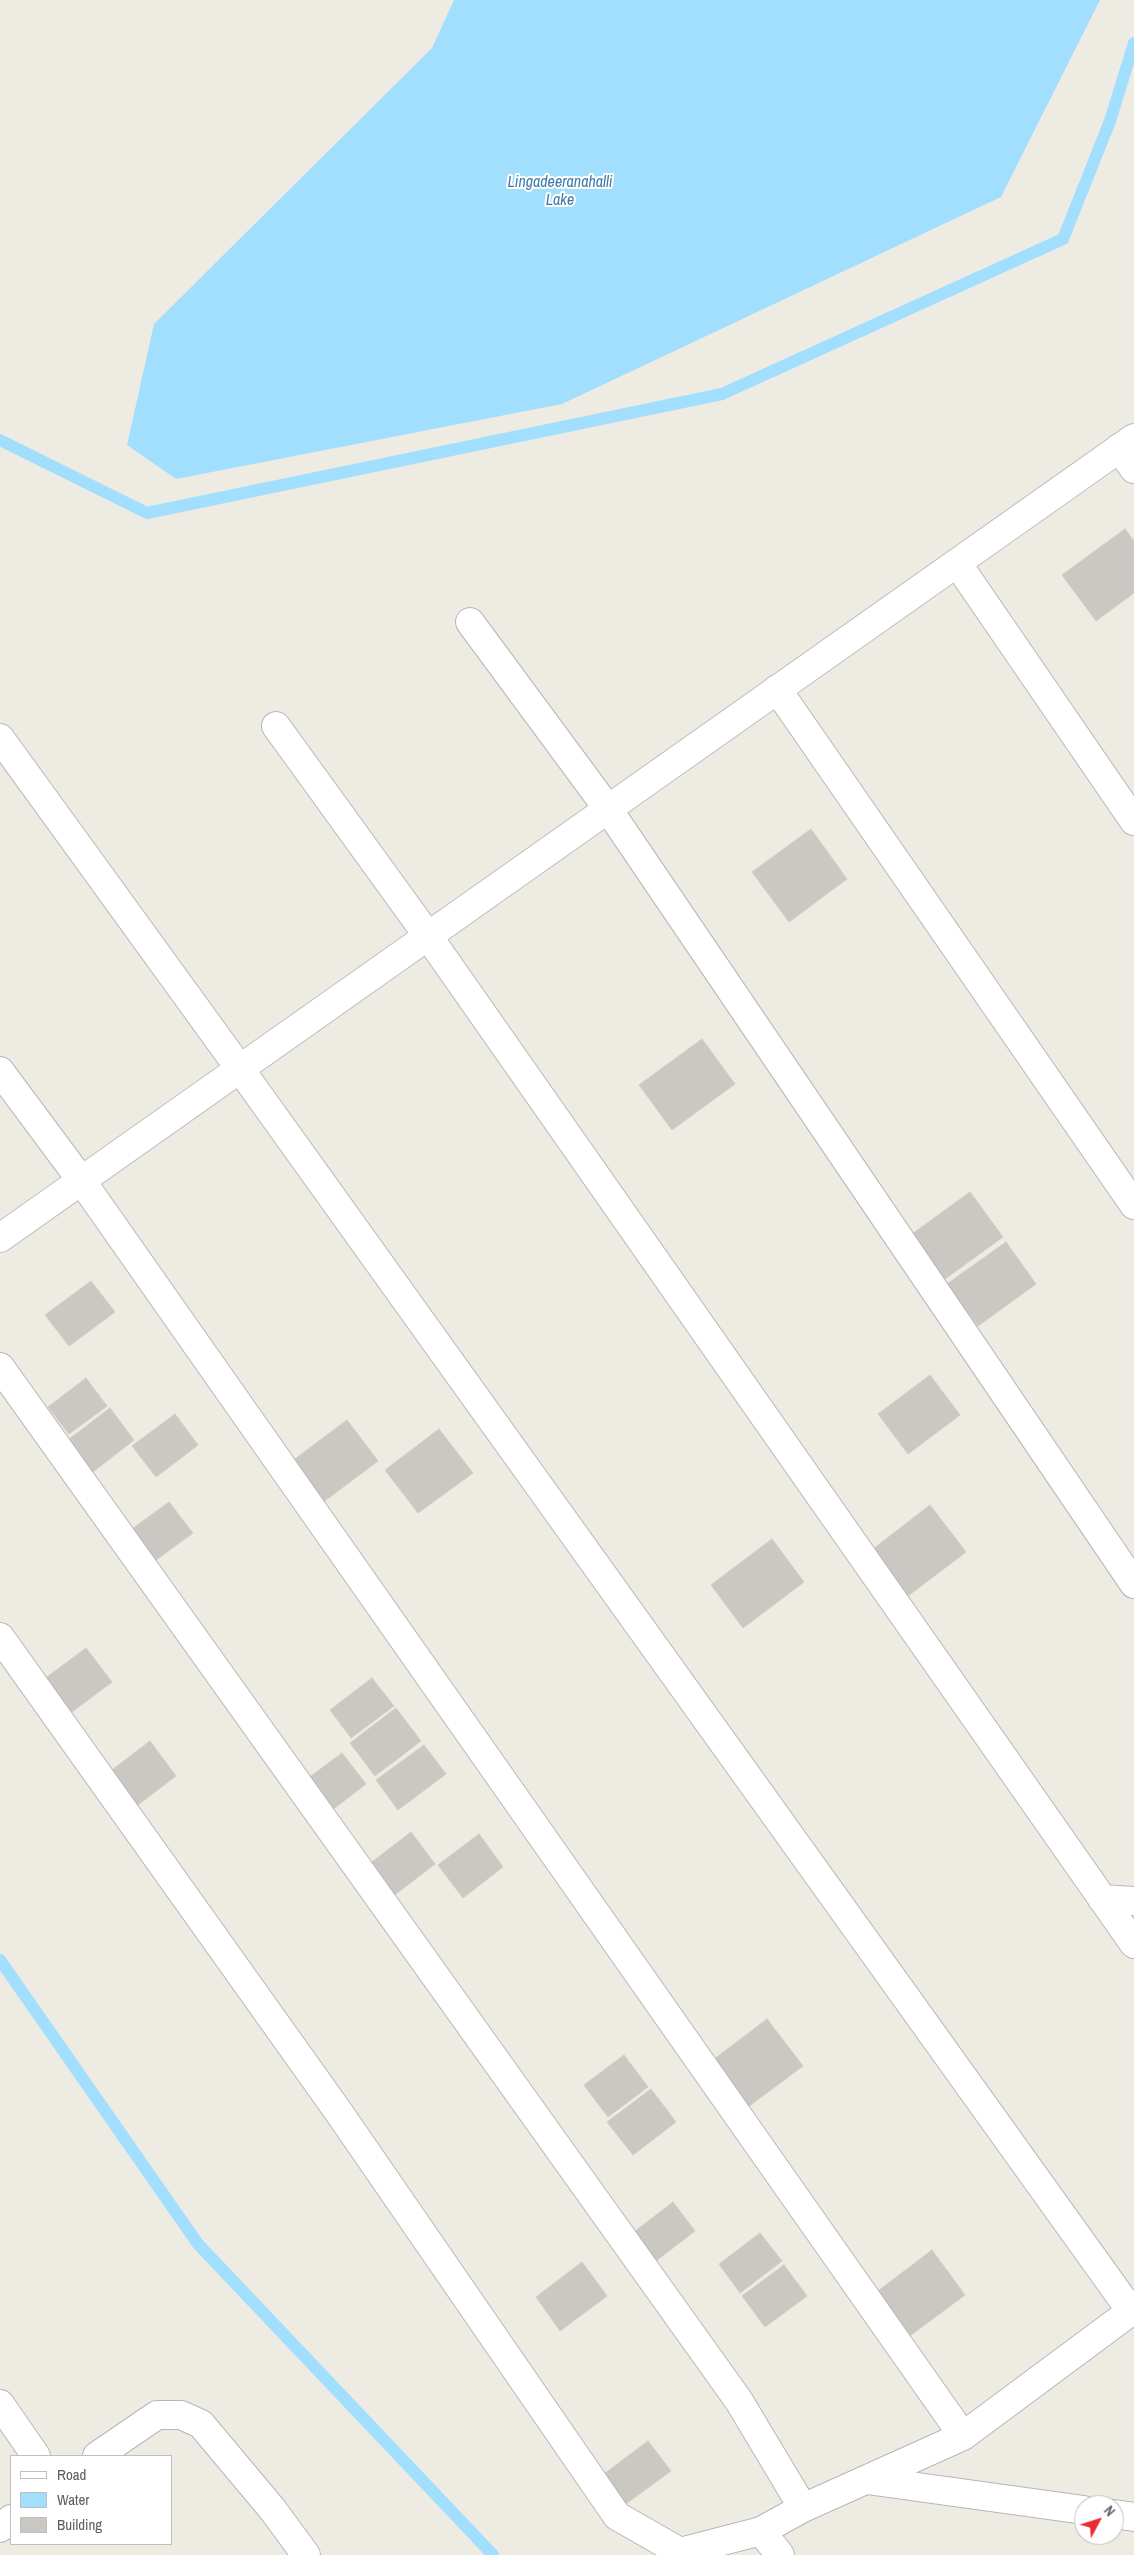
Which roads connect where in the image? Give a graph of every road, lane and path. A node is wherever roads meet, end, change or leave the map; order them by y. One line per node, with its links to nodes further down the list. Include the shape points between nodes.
1 (1129, 452): 2 (street)
2 (957, 563): 4 (street); 8 (street)
3 (470, 622): 7 (street)
4 (777, 689): 7 (street); 13 (street)
5 (276, 726): 9 (street)
6 (0, 738): 10 (street)
7 (608, 809): 9 (street); 16 (street)
8 (1134, 821)
9 (428, 936): 10 (street); 18 (street)
10 (240, 1069): 12 (street); 21 (street)
11 (0, 1071): 12 (street)
12 (81, 1180): 14 (street); 23 (street)
13 (1134, 1205)
14 (0, 1238)
15 (0, 1367): 27 (street, via 739,2402)
16 (1134, 1584)
17 (0, 1636): 31 (street, via 340,2114 617,2516 680,2552)
18 (1102, 1899): 19 (street); 20 (street)
19 (1134, 1901)
20 (1134, 1944)
21 (1132, 2310): 23 (street)
22 (0, 2404): 24 (street)
23 (963, 2436): 26 (street)
24 (35, 2455)
25 (98, 2455): 32 (street, via 156,2416 181,2415 201,2424)
26 (868, 2480): 27 (street); 28 (street)
27 (803, 2508): 31 (street)
28 (1074, 2509)
29 (10, 2520): 30 (street)
30 (0, 2528)
31 (761, 2531): 33 (street)
32 (306, 2555)
33 (780, 2555)

